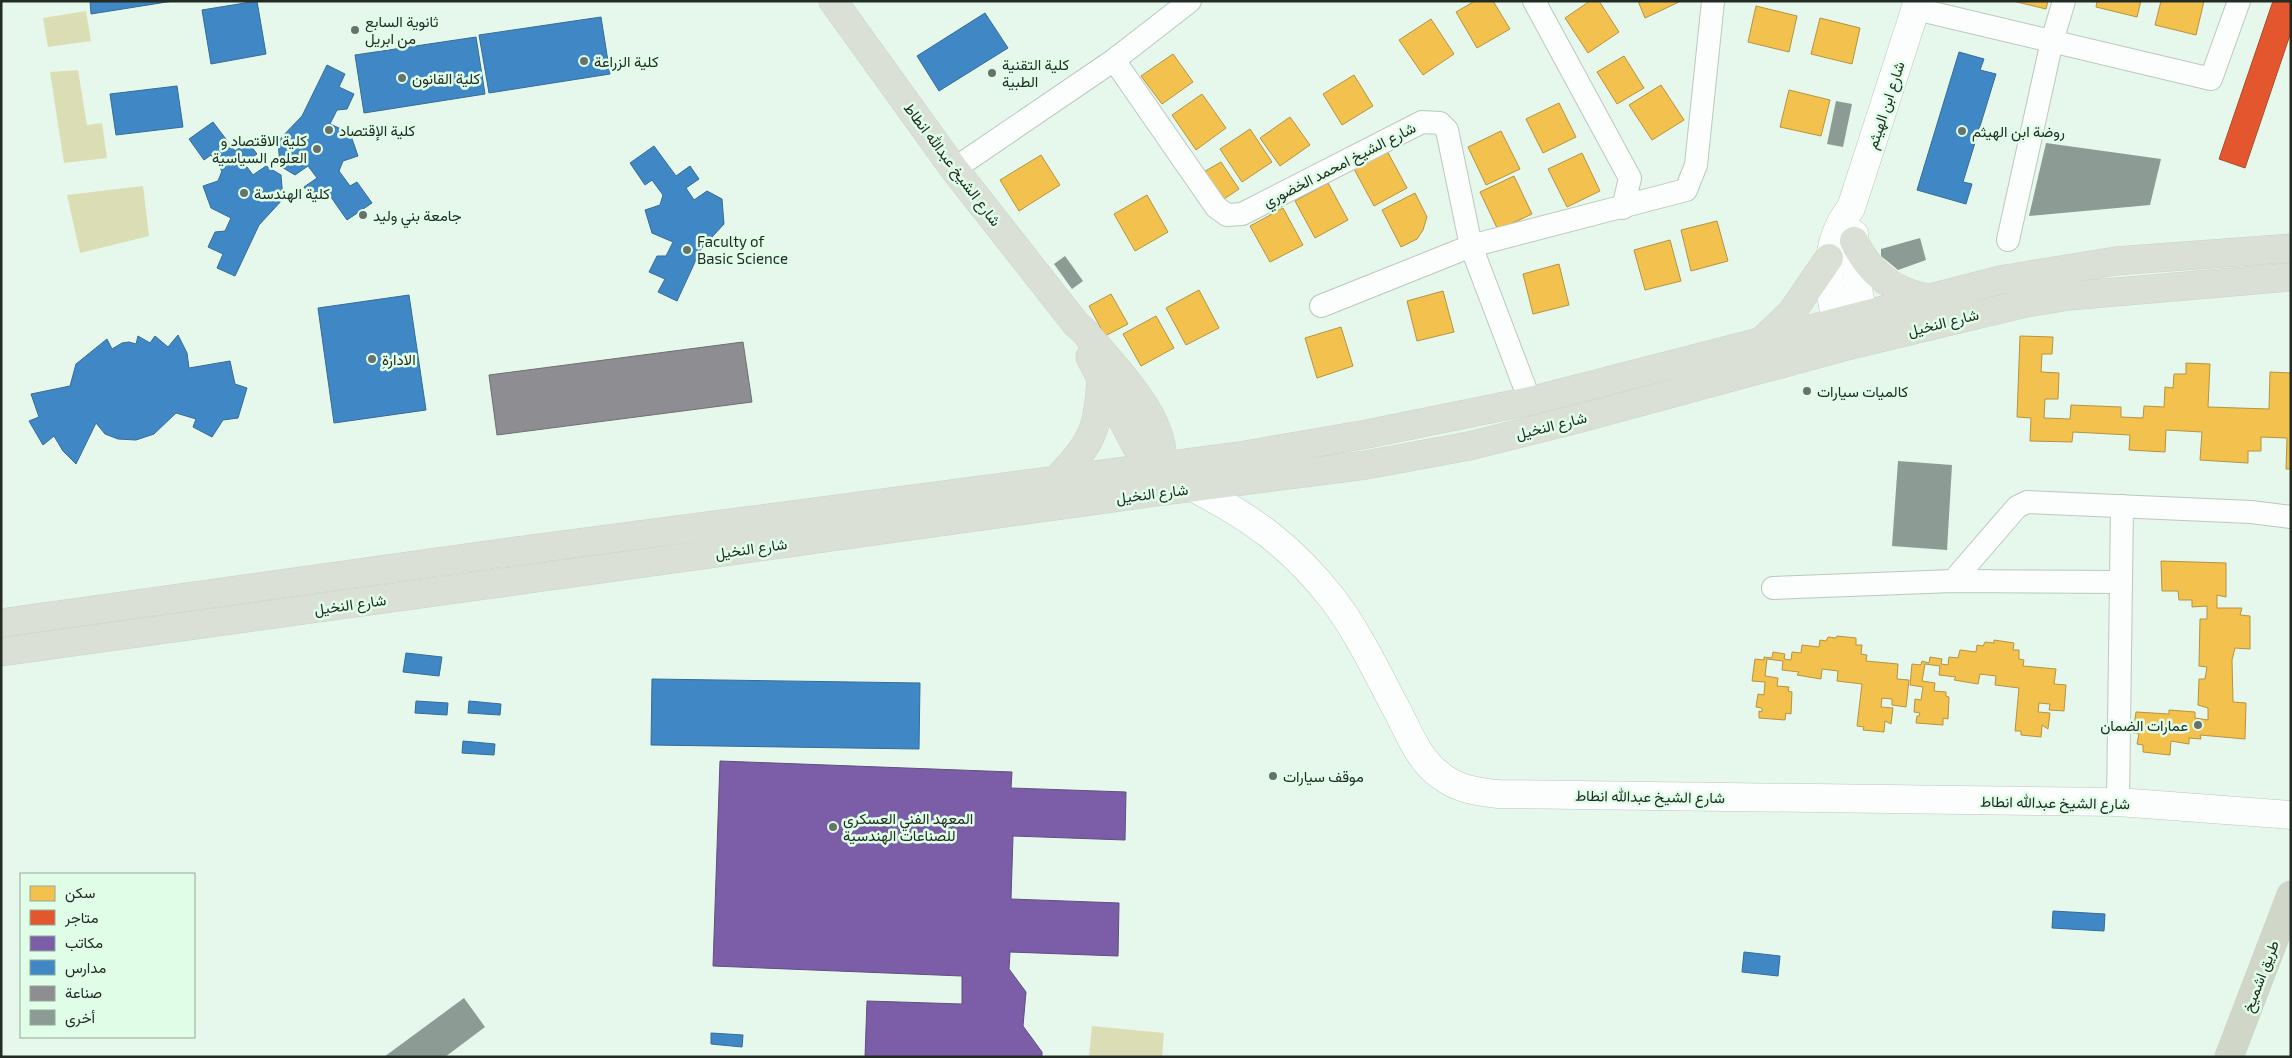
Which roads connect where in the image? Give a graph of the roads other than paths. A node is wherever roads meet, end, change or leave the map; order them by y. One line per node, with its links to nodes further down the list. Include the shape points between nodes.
1 (833, 1): 10 (main road, شارع الشيخ عبدالله انطاط)
2 (1190, 1): 9 (street)
3 (1534, 1): 11 (street, via 1630,178)
4 (1712, 1): 11 (street, via 1696,165 1692,178 1686,190)
5 (2064, 1): 8 (street)
6 (2239, 1): 8 (street, via 2211,79)
7 (1917, 5): 8 (street); 12 (main road, شارع ابن الهيثم)
8 (2052, 41): 14 (street)
9 (1114, 60): 10 (street); 15 (street, شارع الشيخ امحمد الخضوري, via 1216,208 1227,215 1242,214 1422,122 1440,123 1447,130)
10 (954, 169): 21 (main road, شارع الشيخ عبدالله انطاط)
11 (1623, 208): 15 (street)
12 (1851, 208): 13 (main road); 17 (main road, via 1837,230)
13 (1854, 240): 19 (main road, via 1861,255 1882,280 1911,295); 22 (main road)
14 (2008, 240)
15 (1471, 246): 20 (street); 26 (street, شارع الشيخ امحمد الخضوري)
16 (2291, 248): 19 (main road, شارع النخيل, via 2116,261 2000,280)
17 (1829, 258): 23 (main road, via 1829,277); 24 (main road, via 1792,312)
18 (2291, 277): 22 (main road, شارع النخيل, via 2069,296)
19 (1927, 298): 22 (main road, شارع النخيل)
20 (1321, 306)
21 (1076, 324): 25 (main road, شارع الشيخ عبدالله انطاط, via 1081,341); 27 (main road, شارع الشيخ عبدالله انطاط)
22 (1866, 328): 23 (main road, شارع النخيل)
23 (1840, 335): 24 (main road, شارع النخيل); 31 (main road, شارع النخيل, via 1585,417 1469,446 1366,465)
24 (1762, 342): 26 (main road, شارع النخيل)
25 (1102, 378): 29 (main road, شارع الشيخ عبدالله انطاط, via 1135,444); 30 (main road, via 1100,408 1093,434)
26 (1530, 400): 28 (main road, شارع النخيل)
27 (1152, 418): 28 (main road, via 1177,439 1192,446 1207,452); 29 (main road, شارع الشيخ عبدالله انطاط, via 1162,442)
28 (1240, 456): 29 (main road, شارع النخيل)
29 (1160, 467): 30 (main road, شارع النخيل); 31 (main road, شارع الشيخ عبدالله انطاط); 32 (main road, شارع الشيخ عبدالله انطاط, via 1157,480)
30 (1058, 478): 38 (main road, شارع النخيل)
31 (1194, 488): 32 (main road, شارع النخيل); 40 (main road, شارع الشيخ عبدالله انطاط, via 1244,515 1293,553 1333,600 1356,634 1420,754 1441,777 1468,790 1498,794)
32 (1148, 493): 39 (main road, شارع النخيل)
33 (2122, 506): 34 (street); 35 (street, via 2022,504); 36 (street)
34 (2291, 517)
35 (1953, 580): 36 (street); 37 (street)
36 (2121, 582): 40 (street)
37 (1773, 588)
38 (4, 620)
39 (1, 652)
40 (2118, 802): 41 (main road, شارع الشيخ عبدالله انطاط)
41 (2291, 816)
42 (2291, 895): 43 (highway, طريق اشميخ)
43 (2229, 1057)

